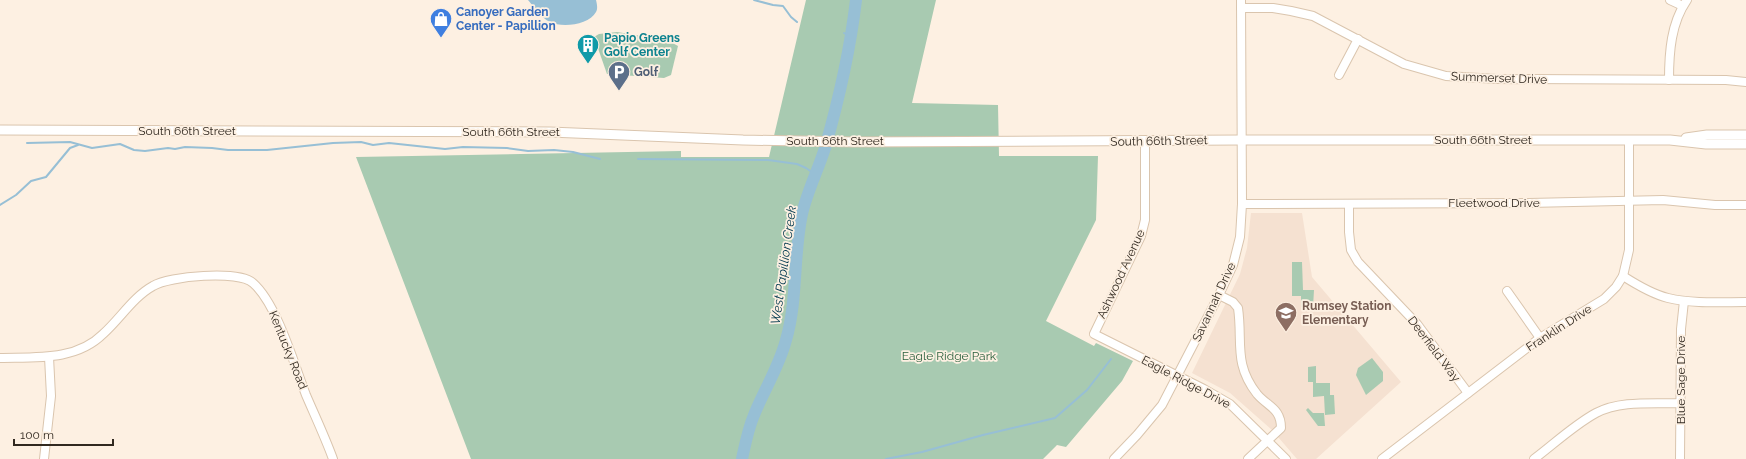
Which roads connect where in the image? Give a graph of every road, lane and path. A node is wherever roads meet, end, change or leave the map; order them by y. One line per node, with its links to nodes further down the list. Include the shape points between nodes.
1 (1670, 0): 2 (street)
2 (1685, 3): 6 (street, via 1671,39)
3 (1241, 4): 4 (street, Summerset Drive, via 1313,16); 10 (street, Savannah Drive)
4 (1358, 39): 5 (street); 6 (street, Summerset Drive, via 1404,64 1446,76 1497,79)
5 (1339, 75)
6 (1669, 80): 7 (street, Summerset Drive)
7 (1746, 82)
8 (0, 130): 13 (street, South 66th Street, via 543,132 853,142)
9 (1746, 135): 12 (street, South 66th Street, via 1707,135)
10 (1241, 140): 11 (street, South 66th Street); 13 (street, South 66th Street); 16 (street, Savannah Drive)
11 (1629, 140): 12 (street, South 66th Street); 15 (street, Franklin Drive)
12 (1670, 140): 14 (street, South 66th Street, via 1706,144)
13 (1146, 141): 24 (street, Ashwood Avenue, via 1145,220 1141,236)
14 (1746, 144)
15 (1629, 200): 17 (street, Fleetwood Drive); 18 (street, Fleetwood Drive); 19 (street, Franklin Drive, via 1629,250)
16 (1242, 204): 17 (street, Fleetwood Drive); 21 (street, Savannah Drive, via 1240,237 1232,265)
17 (1350, 204): 29 (street, Deerfield Way, via 1350,244 1358,262 1417,324)
18 (1746, 205)
19 (1623, 276): 22 (street, via 1656,294); 25 (street, Franklin Drive, via 1604,299)
20 (1507, 291): 25 (street)
21 (1219, 295): 28 (street, Savannah Drive); 31 (street, via 1233,302 1238,308 1240,358 1245,374 1258,394 1278,413 1281,420 1281,428)
22 (1684, 301): 23 (street); 30 (street, Blue Sage Drive)
23 (1746, 302)
24 (1094, 334): 28 (street, Eagle Ridge Drive)
25 (1540, 338): 29 (street, Franklin Drive)
26 (49, 357): 27 (street, Kentucky Road); 32 (street, via 51,396); 33 (street, Kentucky Road, via 82,349 93,343 135,300 154,285 180,278 243,278 253,282 272,308)
27 (0, 358)
28 (1177, 376): 31 (street, Eagle Ridge Drive, via 1230,404); 34 (street, Savannah Drive, via 1162,405)
29 (1468, 393): 37 (street, Franklin Drive)
30 (1680, 403): 38 (street, via 1620,406 1596,413); 39 (street, Blue Sage Drive)
31 (1268, 440): 35 (street); 36 (street, Eagle Ridge Drive)
32 (44, 459)
33 (333, 459)
34 (1114, 459)
35 (1248, 459)
36 (1286, 459)
37 (1382, 459)
38 (1534, 459)
39 (1680, 459)

